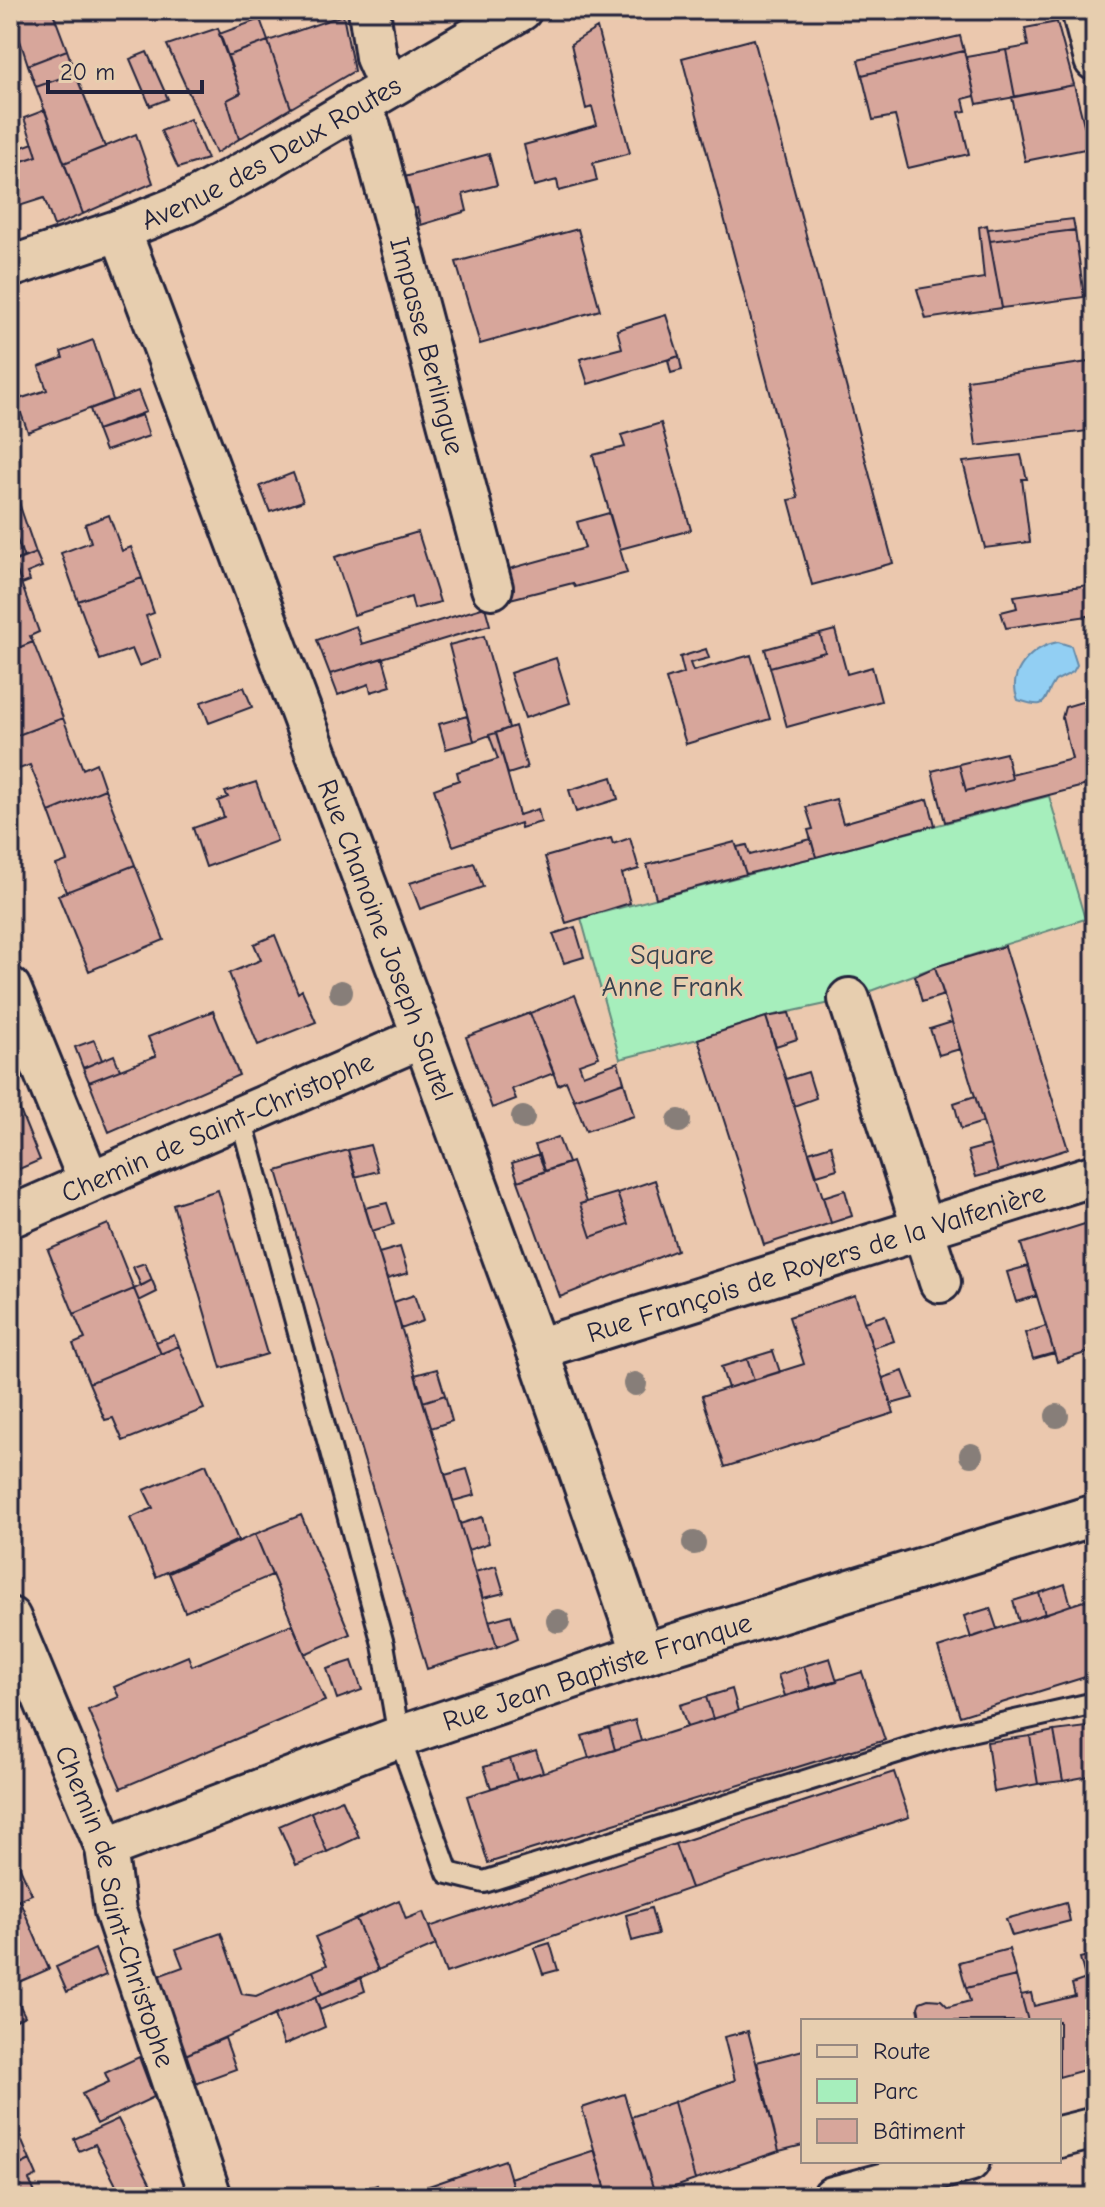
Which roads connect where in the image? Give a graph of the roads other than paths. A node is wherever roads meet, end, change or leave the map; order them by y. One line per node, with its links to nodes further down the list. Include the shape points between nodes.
1 (369, 10): 5 (street, Impasse Berlingue, via 376,57)
2 (521, 10): 5 (street, Avenue des Deux Routes)
3 (1082, 10): 4 (street)
4 (1095, 60)
5 (373, 96): 6 (street, Avenue des Deux Routes, via 185,204); 8 (street, Impasse Berlingue, via 370,127)
6 (120, 230): 7 (street, Avenue des Deux Routes); 11 (street, Rue Chanoine Joseph Sautel)
7 (10, 267)
8 (492, 588)
9 (10, 988): 14 (street)
10 (849, 999): 16 (street)
11 (423, 1037): 12 (street, Chemin de Saint-Christophe); 18 (street, Rue Chanoine Joseph Sautel)
12 (241, 1118): 14 (street, Chemin de Saint-Christophe); 23 (lane, via 383,1644)
13 (1095, 1175): 16 (street, Rue François de Royers de la Valfenière)
14 (89, 1181): 15 (street, Chemin de Saint-Christophe)
15 (10, 1217)
16 (924, 1228): 17 (street); 18 (street, Rue François de Royers de la Valfenière)
17 (940, 1282)
18 (537, 1349): 21 (street, Rue Chanoine Joseph Sautel)
19 (1095, 1515): 21 (street, Rue Jean Baptiste Franque)
20 (10, 1618): 24 (street, Chemin de Saint-Christophe)
21 (643, 1654): 23 (street, Rue Jean Baptiste Franque)
22 (1095, 1703): 23 (lane, via 948,1736 484,1882 448,1873)
23 (399, 1737): 24 (street, Rue Jean Baptiste Franque)
24 (106, 1848): 28 (street, Chemin de Saint-Christophe, via 115,1911)
25 (1095, 2128): 26 (street)
26 (1061, 2136)
27 (961, 2163): 29 (street)
28 (211, 2197)
29 (833, 2197)

